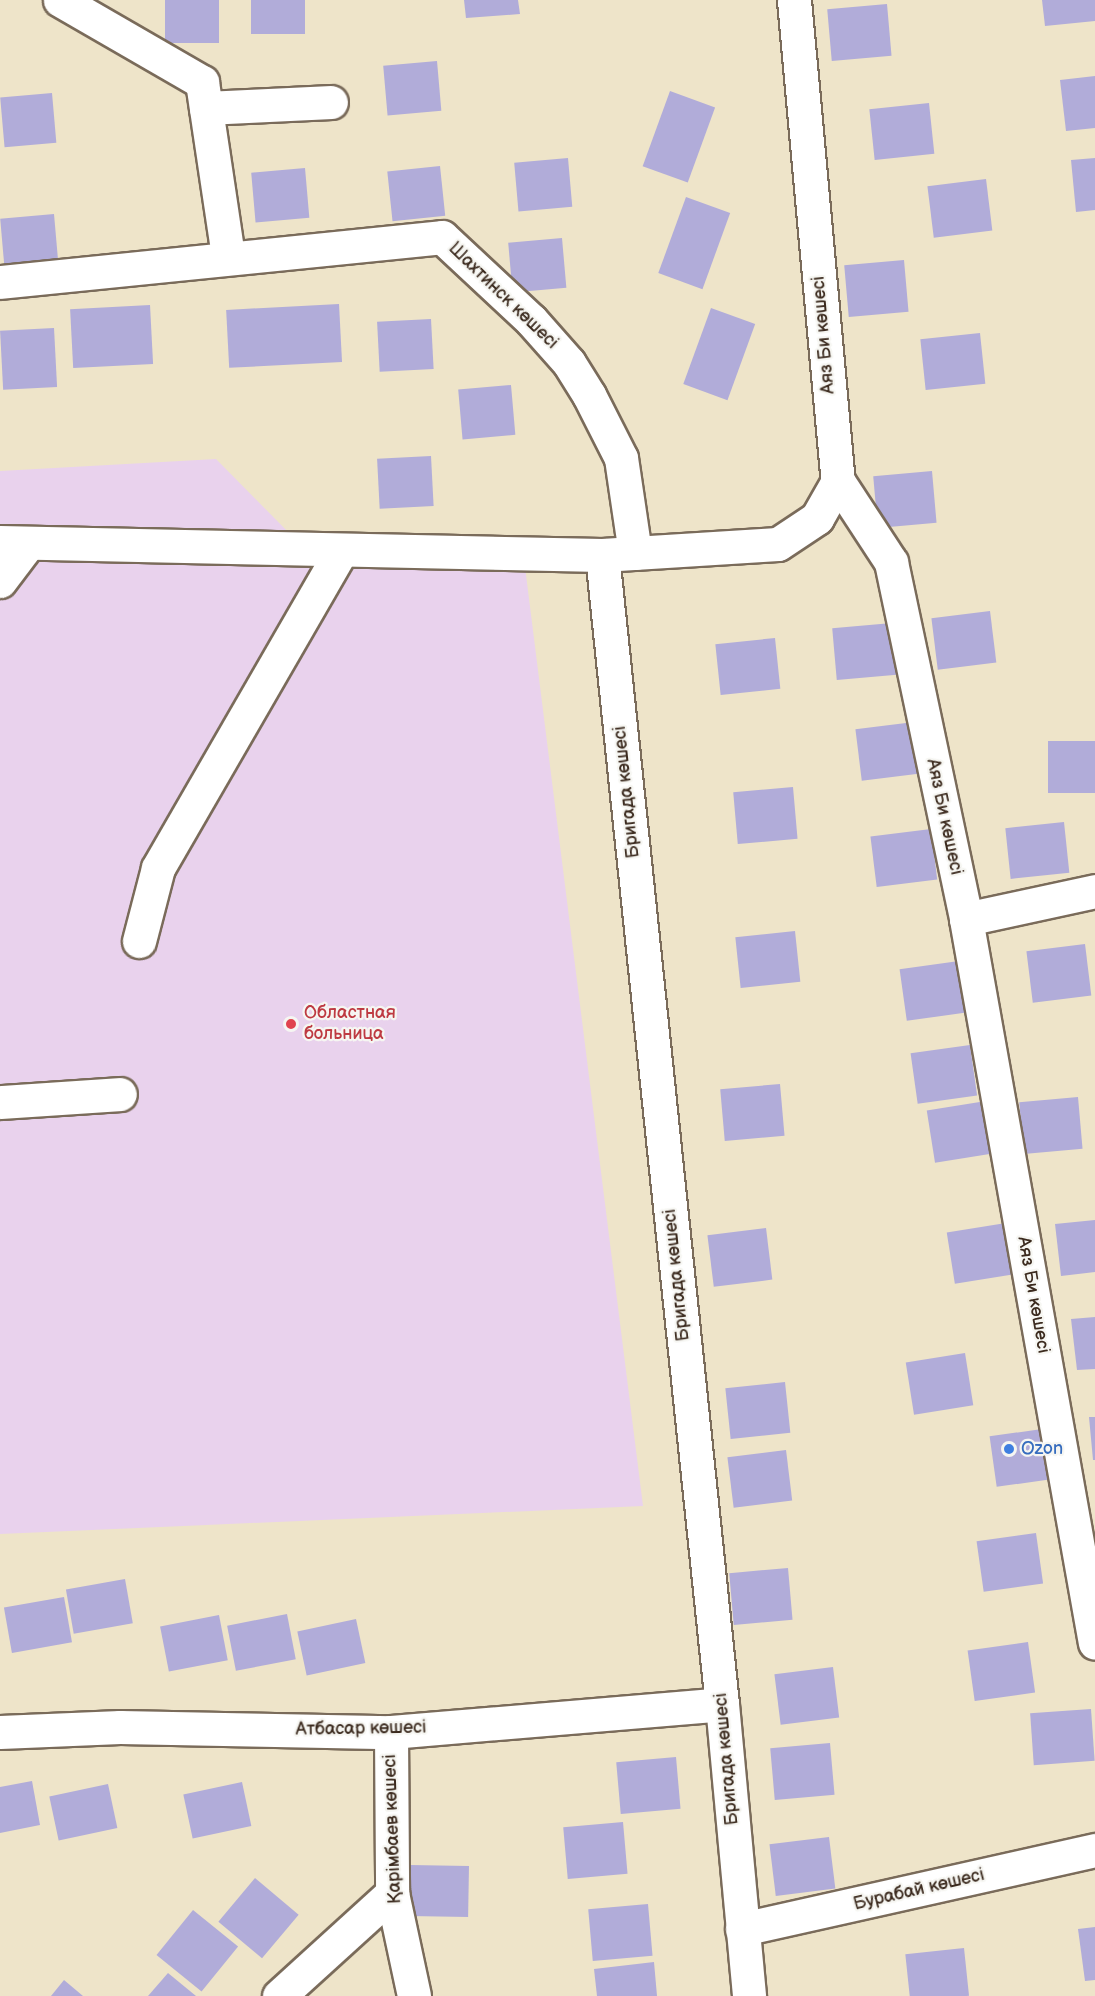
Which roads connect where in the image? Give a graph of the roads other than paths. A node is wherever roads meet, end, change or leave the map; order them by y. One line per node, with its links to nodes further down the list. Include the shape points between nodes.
1 (60, 0): 4 (street, via 202,82)
2 (794, 0): 7 (street, Аяз Би көшесі)
3 (331, 102): 4 (street)
4 (206, 108): 5 (street)
5 (228, 257): 6 (street, Шахтинск көшесі); 10 (street, Шахтинск көшесі, via 442,237 531,320 569,363 589,395 621,458)
6 (0, 282)
7 (838, 481): 10 (street, via 817,518 778,544); 14 (street, Аяз Би көшесі, via 891,562)
8 (14, 543): 9 (street); 12 (street)
9 (341, 551): 11 (street); 15 (street, via 158,868)
10 (635, 553): 11 (street)
11 (602, 555): 19 (street, Бригада көшесі)
12 (0, 581)
13 (1095, 891): 14 (street)
14 (966, 919): 18 (street, Аяз Би көшесі)
15 (140, 941)
16 (120, 1094): 17 (street)
17 (0, 1102)
18 (1095, 1643)
19 (722, 1704): 21 (street, Атбасар көшесі); 24 (street, Бригада көшесі)
20 (0, 1732): 21 (street, Атбасар көшесі, via 120,1727)
21 (391, 1732): 23 (street, Қарімбаев көшесі)
22 (1095, 1850): 24 (street, Бурабай көшесі)
23 (392, 1893): 25 (street); 26 (street, Қарімбаев көшесі)
24 (742, 1929): 27 (street, Бригада көшесі)
25 (279, 1996)
26 (414, 1996)
27 (750, 1996)

